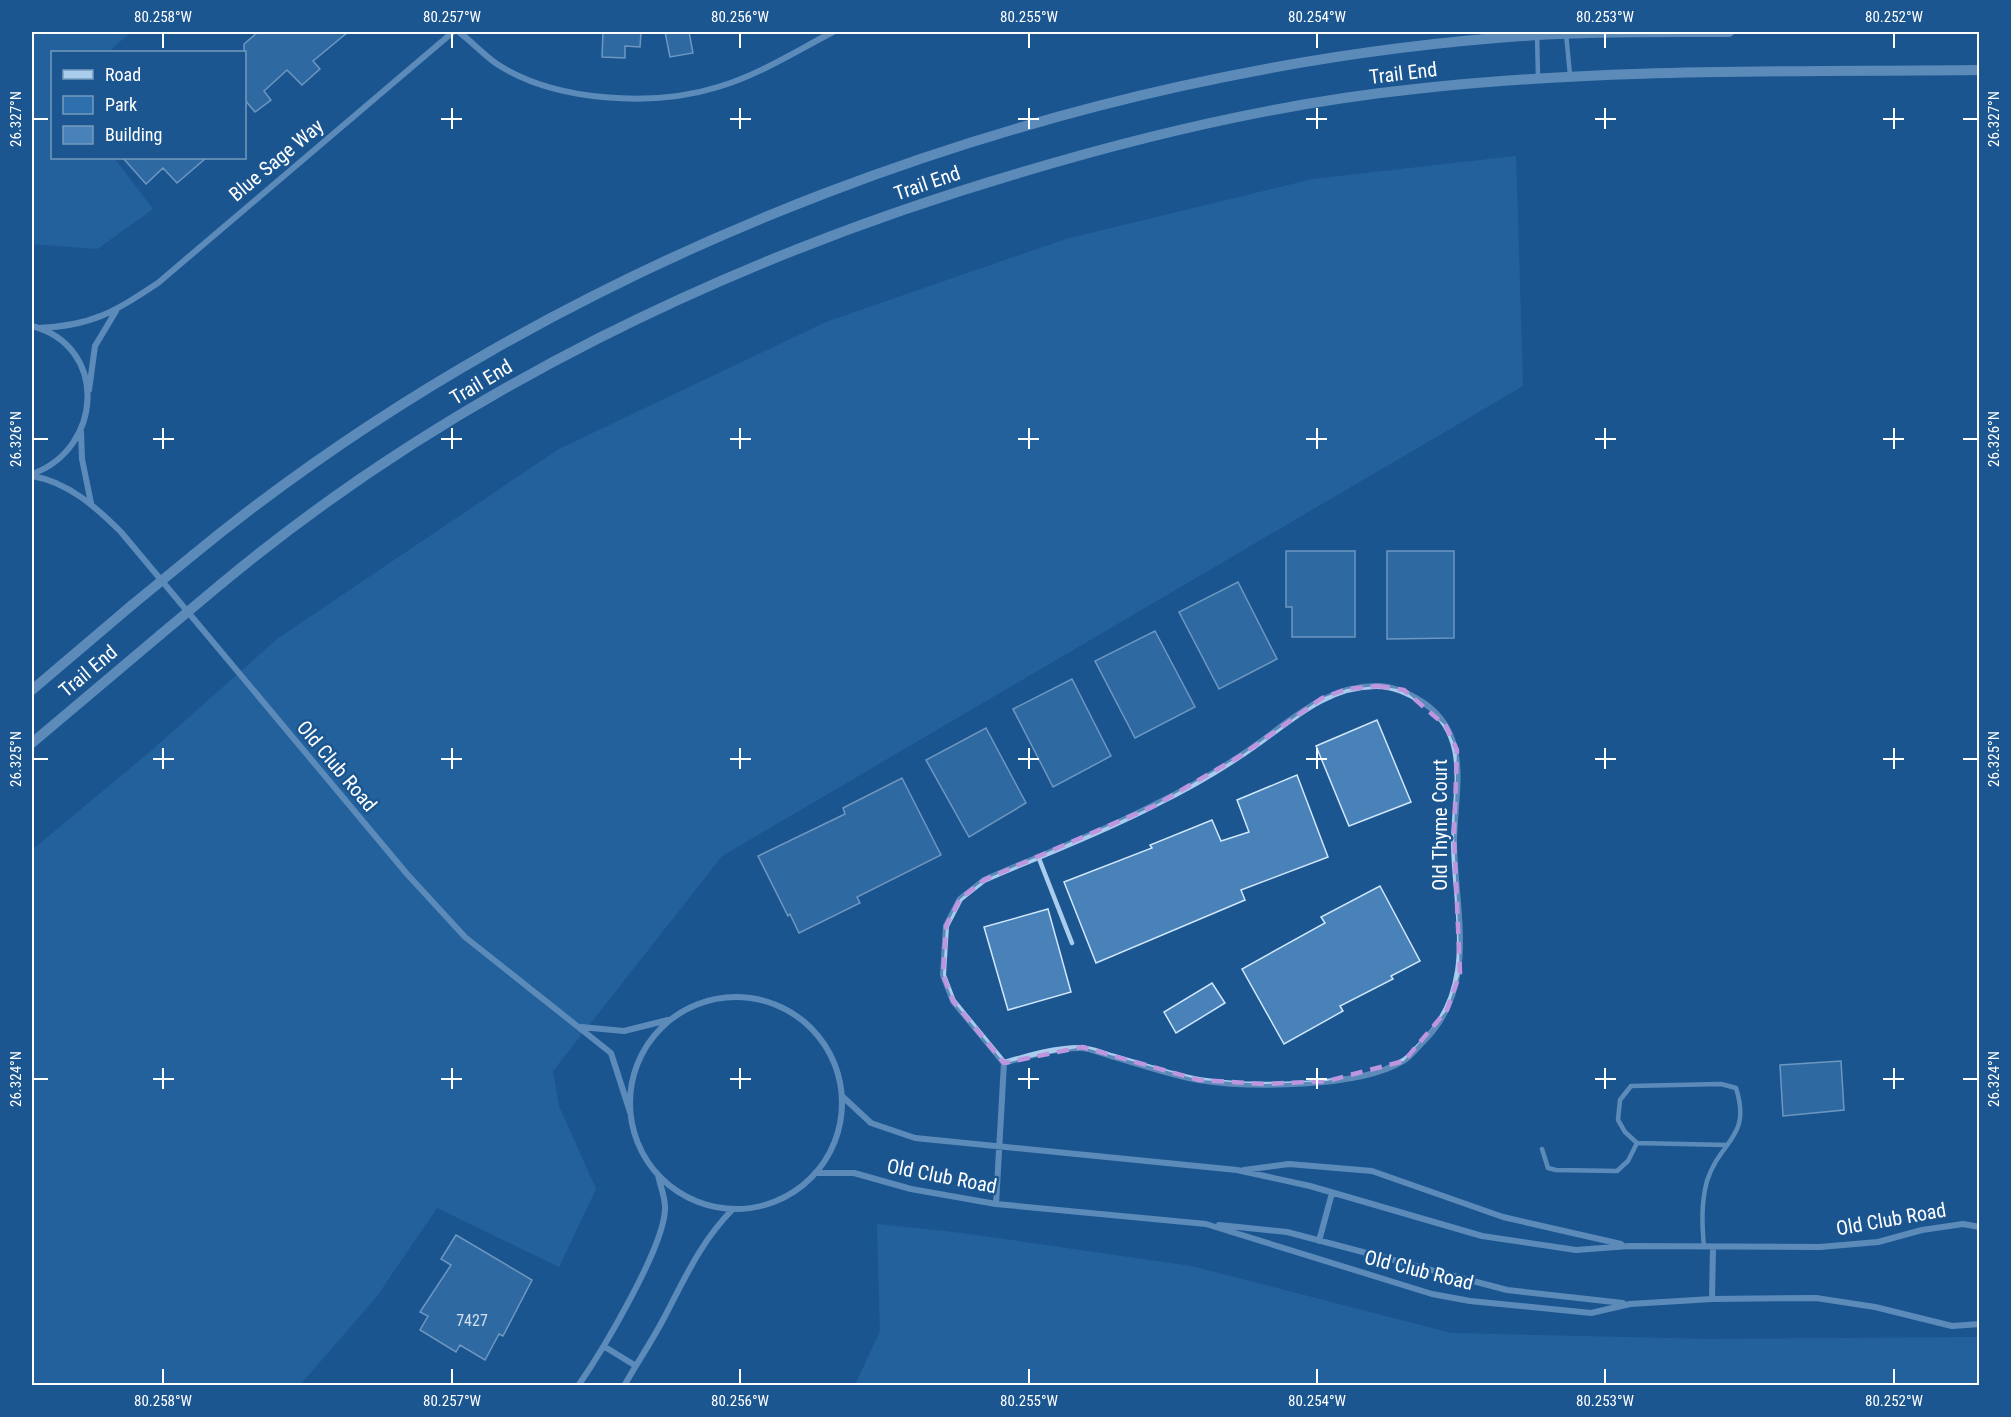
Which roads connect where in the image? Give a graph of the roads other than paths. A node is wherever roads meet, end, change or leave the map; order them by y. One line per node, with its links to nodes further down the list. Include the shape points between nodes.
1 (453, 32): 10 (street, Blue Sage Way, via 158,283)
2 (459, 32): 3 (street, via 498,65 538,83 627,100 718,88)
3 (833, 32)
4 (1729, 32): 6 (street, Trail End)
5 (1537, 33): 6 (street, Trail End); 9 (lane); 16 (street, Trail End, bridge, via 1346,56 1201,82 1070,114 852,182 772,214 629,277 486,352 266,497)
6 (1567, 33): 8 (lane)
7 (1980, 70): 8 (street, Trail End)
8 (1570, 75): 9 (street, Trail End)
9 (1538, 77): 17 (street, Trail End, bridge, via 1410,89 1209,122 1082,154 948,194 783,254 643,315 510,385 384,462 261,551)
10 (117, 310): 11 (street, Blue Sage Way, via 86,323); 12 (street, Blue Sage Way, via 95,346)
11 (35, 327): 12 (street, via 66,346 78,361)
12 (88, 396): 13 (street, Blue Sage Way)
13 (81, 432): 14 (street, via 58,461); 15 (street)
14 (32, 475): 15 (street, Old Club Road, via 46,478)
15 (91, 503): 21 (street, Old Club Road, via 120,532 321,773 465,937)
16 (32, 690)
17 (32, 743)
18 (1038, 856): 19 (lane); 22 (street, Old Thyme Court, via 984,880 960,899 946,926 944,975 953,1001); 22 (street, Old Thyme Court, via 1154,806 1194,784 1322,698 1347,689 1378,686 1404,690 1428,706 1446,726 1457,750 1454,835 1460,973 1448,1010 1430,1035 1404,1061 1369,1074 1265,1084 1199,1080 1082,1047)
19 (1072, 943)
20 (670, 1020): 21 (street, via 624,1031); 23 (street, via 692,1006 714,999 741,997 781,1007 809,1025 822,1039 839,1072); 24 (street, via 644,1049 635,1071)
21 (580, 1026): 24 (street, Old Club Road, via 611,1053)
22 (1004, 1063): 27 (street)
23 (843, 1096): 27 (street, Old Club Road, via 870,1123 915,1138); 30 (street, via 842,1122 836,1141)
24 (630, 1112): 31 (street, via 642,1153)
25 (1637, 1143): 26 (lane); 26 (lane, via 1624,1132 1618,1120 1620,1100 1631,1086 1721,1084 1736,1088 1742,1119 1737,1134); 28 (lane, via 1628,1161 1617,1171 1548,1168)
26 (1727, 1145): 39 (lane, via 1707,1182 1702,1216)
27 (1000, 1149): 29 (street, Old Club Road); 33 (street)
28 (1542, 1149)
29 (1237, 1170): 32 (street, Old Club Road); 38 (street, Old Club Road, via 1289,1164 1372,1172 1503,1216)
30 (815, 1173): 33 (street, Old Club Road, via 854,1173 911,1189); 34 (street, via 797,1191 778,1201)
31 (657, 1175): 34 (street, via 690,1199); 44 (street, via 665,1207 659,1235)
32 (1332, 1192): 37 (street); 38 (street, Old Club Road, via 1482,1236 1576,1250)
33 (996, 1204): 35 (street, Old Club Road)
34 (733, 1209): 45 (street, via 699,1249)
35 (1206, 1224): 37 (street, Old Club Road, via 1287,1232); 42 (street, Old Club Road, via 1441,1296 1591,1312)
36 (1980, 1227): 40 (street, Old Club Road, via 1963,1224 1878,1242 1820,1247)
37 (1319, 1241): 42 (street, Old Club Road, via 1507,1290)
38 (1629, 1246): 39 (street, Old Club Road)
39 (1704, 1247): 40 (street, Old Club Road)
40 (1713, 1247): 41 (street)
41 (1712, 1299): 42 (street, Old Club Road); 43 (street, Old Club Road, via 1816,1298 1875,1307 1952,1326)
42 (1630, 1304)
43 (1980, 1324)
44 (605, 1347): 45 (street); 46 (street)
45 (636, 1366): 47 (street)
46 (578, 1386)
47 (624, 1386)

